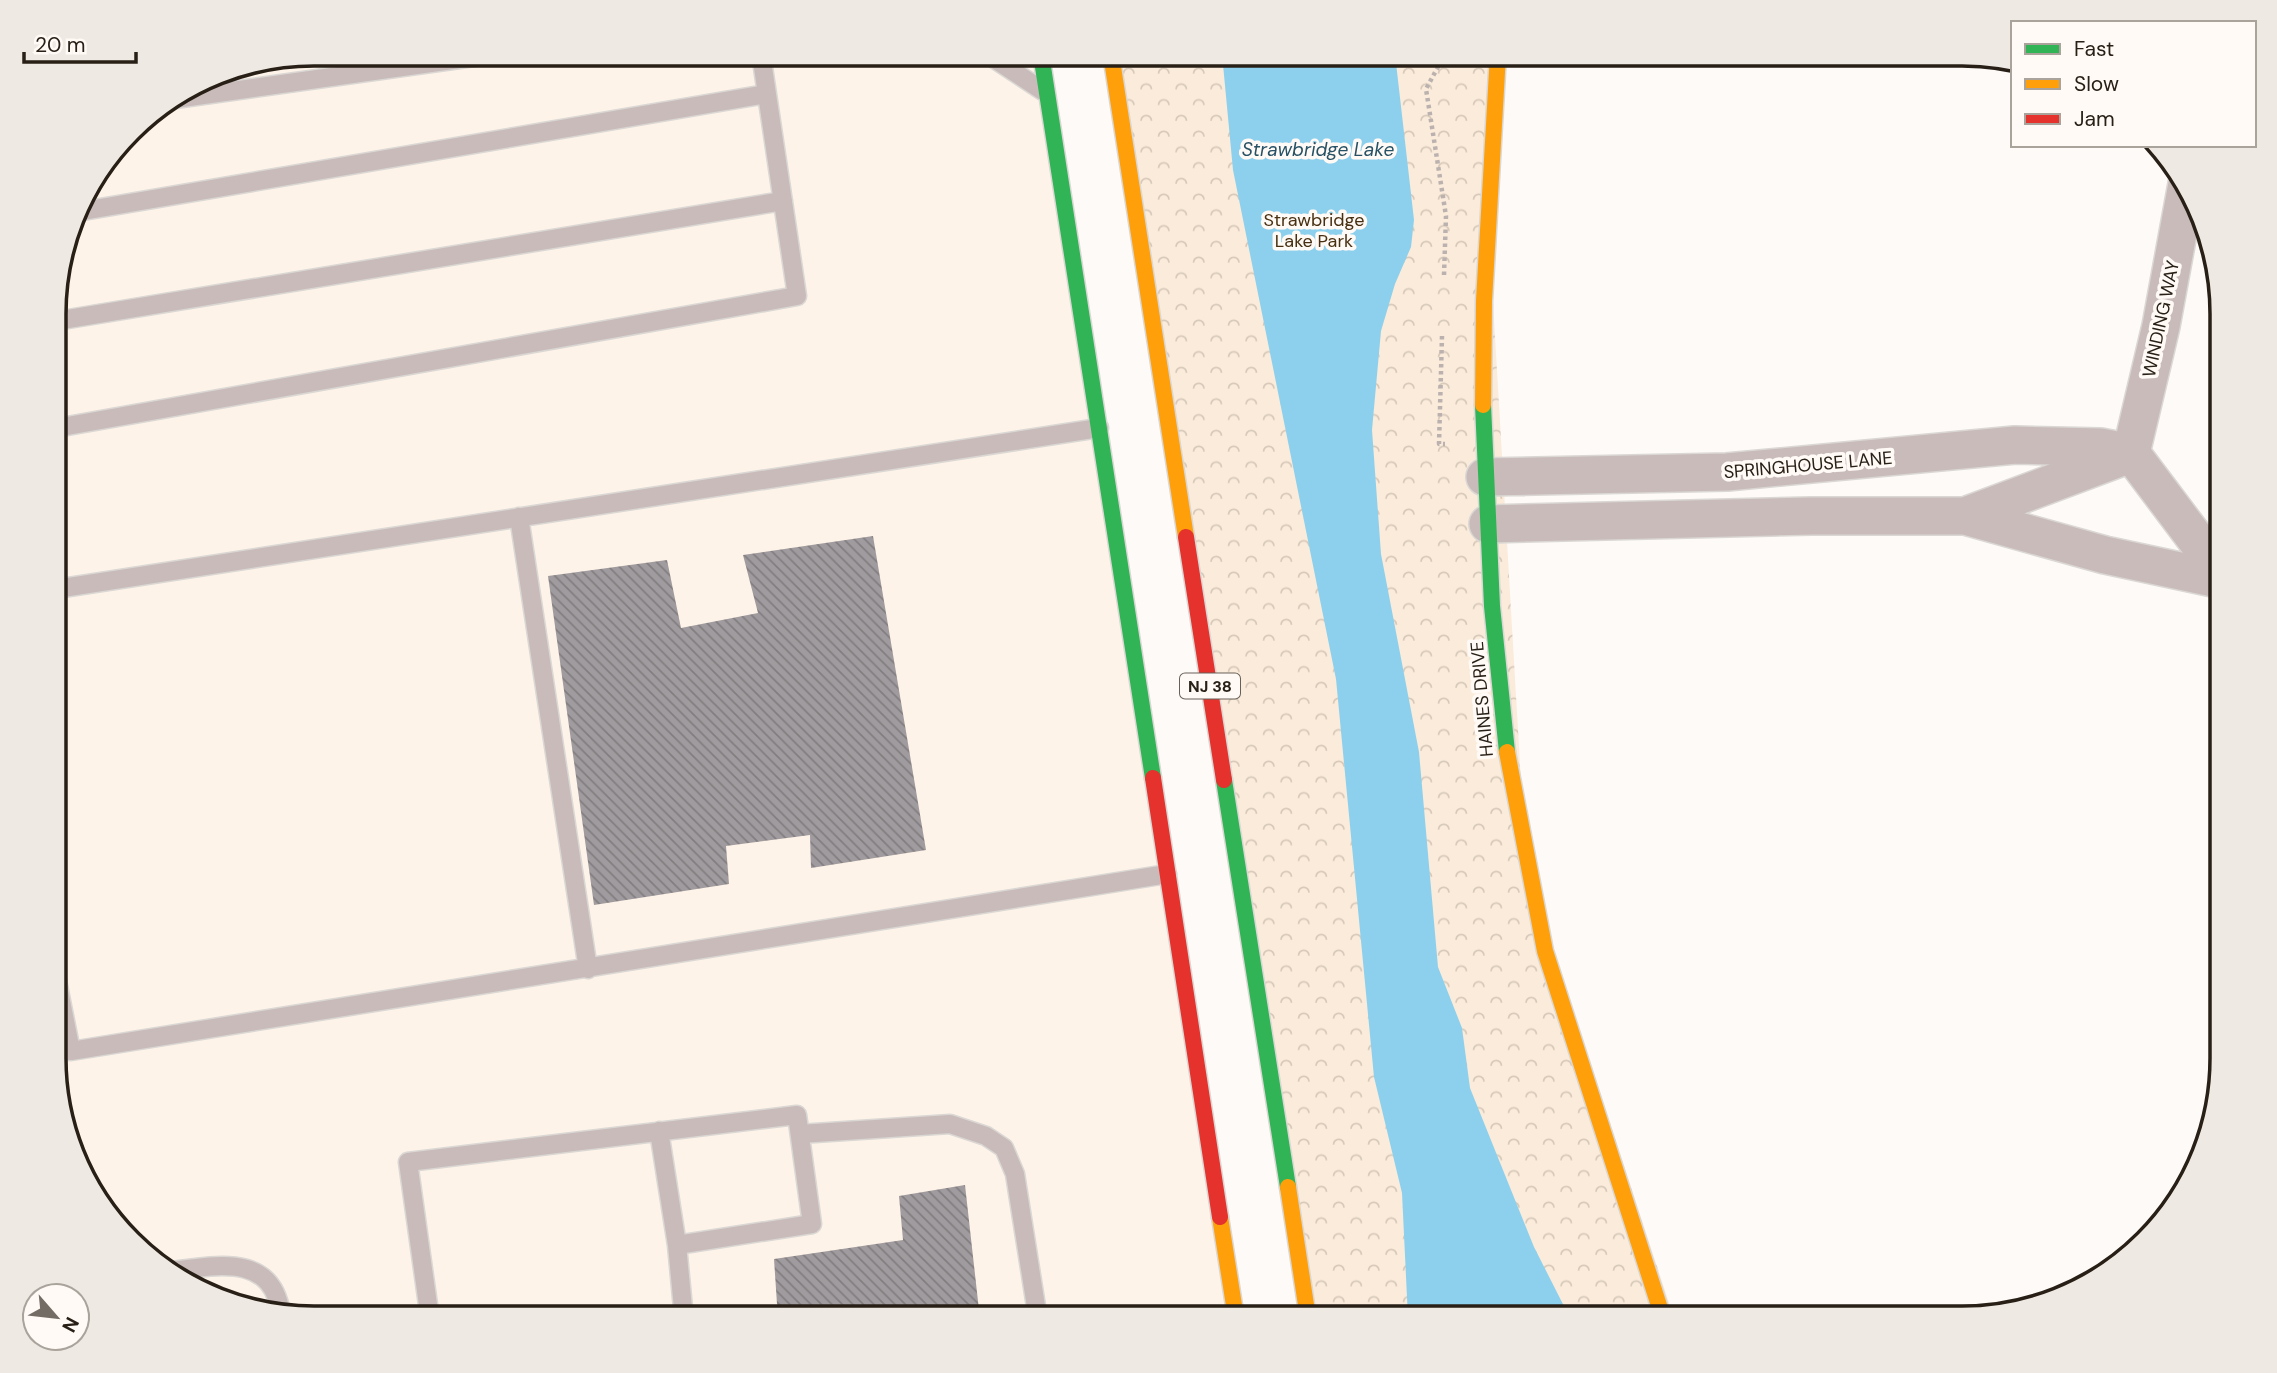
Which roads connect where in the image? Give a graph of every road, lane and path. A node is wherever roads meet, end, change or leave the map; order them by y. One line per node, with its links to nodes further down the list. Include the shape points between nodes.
1 (410, 66): 10 (lane)
2 (763, 66): 8 (lane)
3 (1006, 66): 9 (lane)
4 (1043, 66): 9 (main road)
5 (1113, 66): 39 (main road, NJ 38)
6 (1438, 66): 14 (path, via 1426,89 1446,216)
7 (1497, 66): 20 (main road, HAINES DRIVE, via 1484,300)
8 (766, 93): 11 (lane); 13 (lane)
9 (1047, 93): 18 (main road)
10 (198, 96)
11 (783, 201): 15 (lane); 17 (lane, via 797,296)
12 (2184, 204): 19 (street, WINDING WAY)
13 (90, 210)
14 (1444, 282)
15 (66, 319)
16 (1442, 335): 20 (path, via 1439,444)
17 (66, 426)
18 (1098, 428): 22 (lane); 27 (main road)
19 (2131, 453): 20 (street, SPRINGHOUSE LANE, via 2100,447 2029,445 1727,472); 21 (street); 24 (street)
20 (1484, 461): 23 (main road, HAINES DRIVE)
21 (1965, 516): 23 (street); 25 (street, via 2105,555)
22 (519, 517): 26 (lane); 28 (lane)
23 (1488, 524): 40 (main road, HAINES DRIVE, via 1504,738 1540,930 1555,990)
24 (2210, 558)
25 (2210, 577)
26 (66, 587)
27 (1167, 873): 28 (lane); 38 (main road)
28 (588, 969): 29 (lane)
29 (66, 1055)
30 (659, 1131): 31 (lane, via 797,1115); 32 (lane); 35 (lane, via 408,1162)
31 (800, 1134): 32 (lane, via 812,1224); 37 (lane, via 950,1124 986,1136 1003,1149 1015,1174)
32 (677, 1245): 36 (lane)
33 (184, 1269): 34 (lane, via 224,1265 247,1269 264,1276)
34 (279, 1304)
35 (428, 1307)
36 (683, 1307)
37 (1036, 1307)
38 (1234, 1307)
39 (1306, 1307)
40 (1659, 1307)

